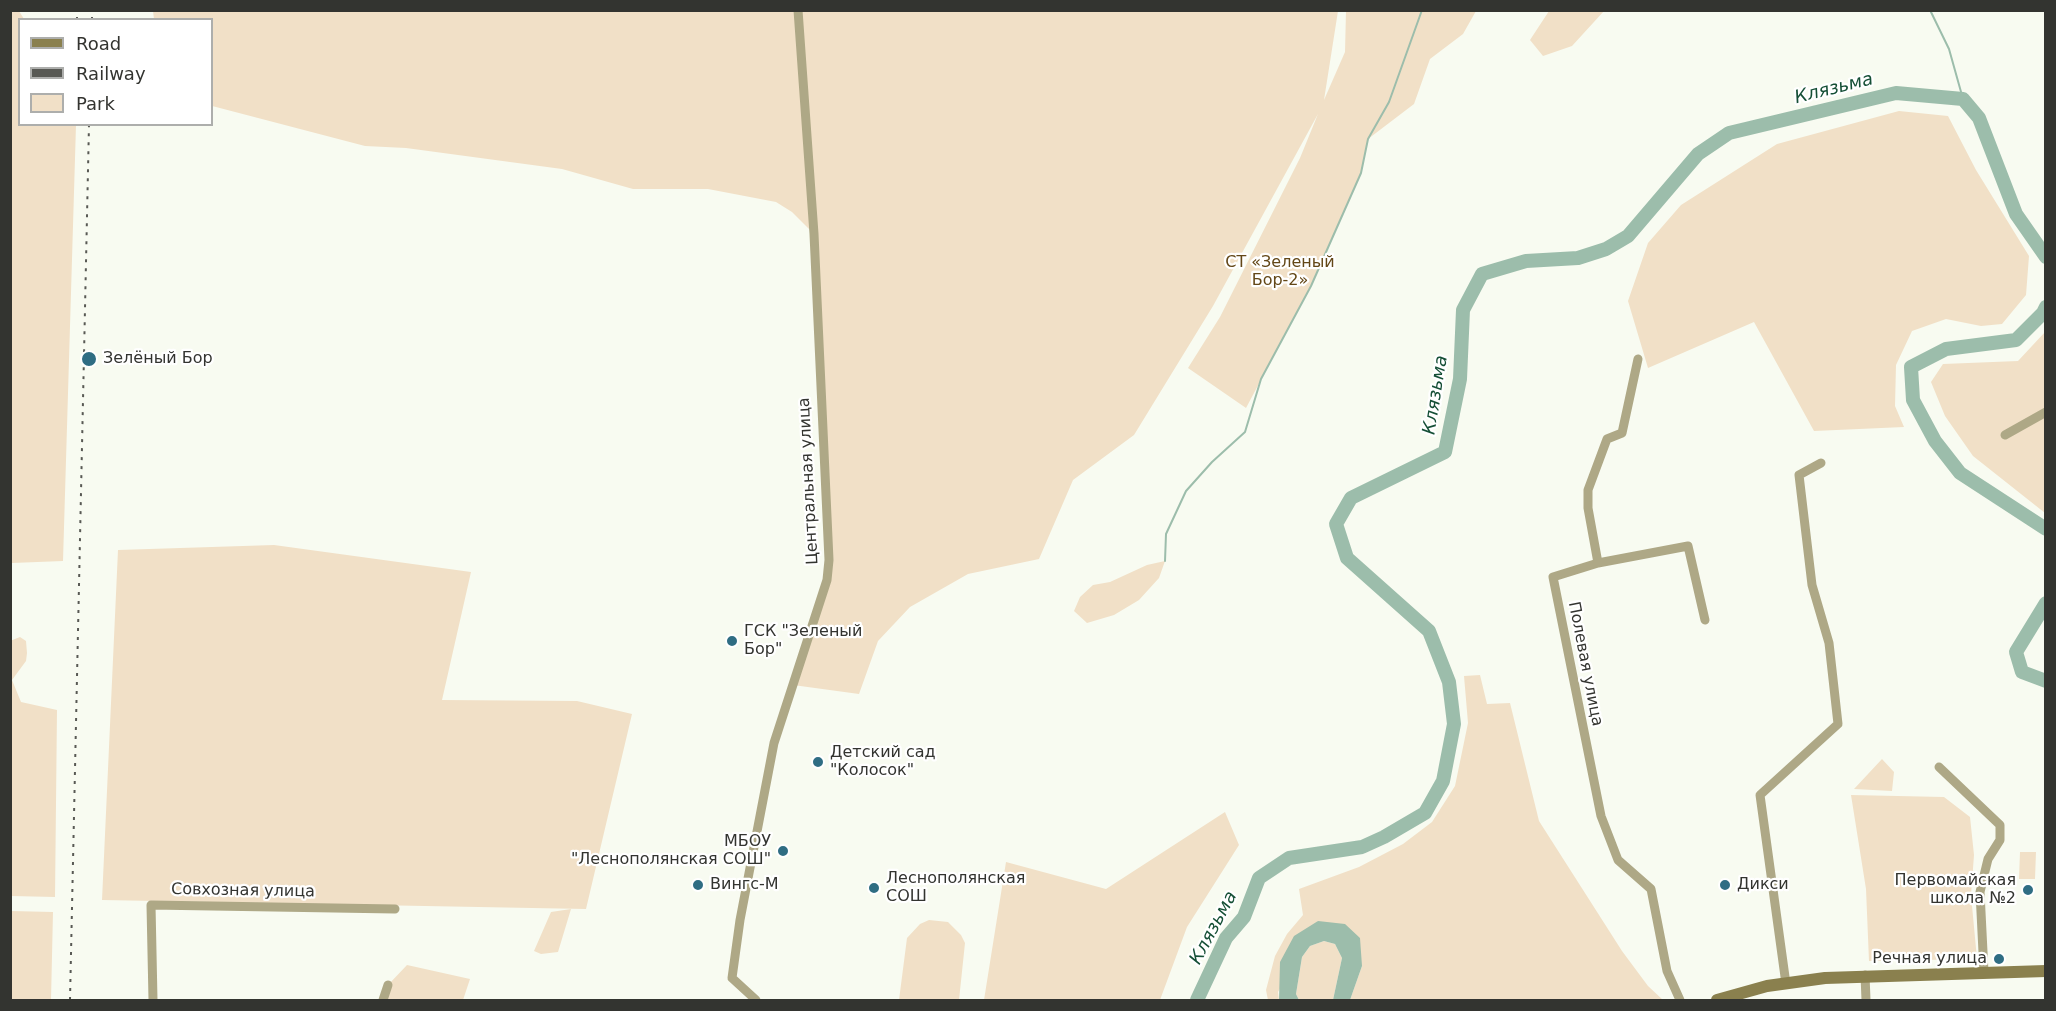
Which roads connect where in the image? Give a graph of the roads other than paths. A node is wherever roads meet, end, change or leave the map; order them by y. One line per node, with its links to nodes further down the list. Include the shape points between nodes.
1 (798, 10): 17 (street, Центральная улица, via 814,234 829,560 827,580 774,743 740,920 732,978)
2 (1638, 359): 6 (street, via 1622,433 1607,439 1588,490)
3 (2046, 412): 4 (street)
4 (2005, 435)
5 (1821, 463): 13 (street, via 1799,475 1812,585 1829,643 1838,724 1760,795)
6 (1598, 563): 7 (street, via 1688,546); 18 (street, Полевая улица, via 1553,577 1601,816 1618,860 1651,889 1667,971)
7 (1705, 620)
8 (1939, 767): 11 (street, via 2000,825 2000,840 1988,859 1980,892)
9 (395, 909): 15 (street, Совхозная улица, via 151,905)
10 (2046, 971): 11 (main road)
11 (1984, 972): 12 (main road)
12 (1865, 975): 13 (main road); 20 (street)
13 (1786, 984): 19 (main road)
14 (388, 985): 16 (street)
15 (153, 1000)
16 (383, 1000)
17 (756, 1000)
18 (1680, 1000)
19 (1717, 1000)
20 (1866, 1000)

